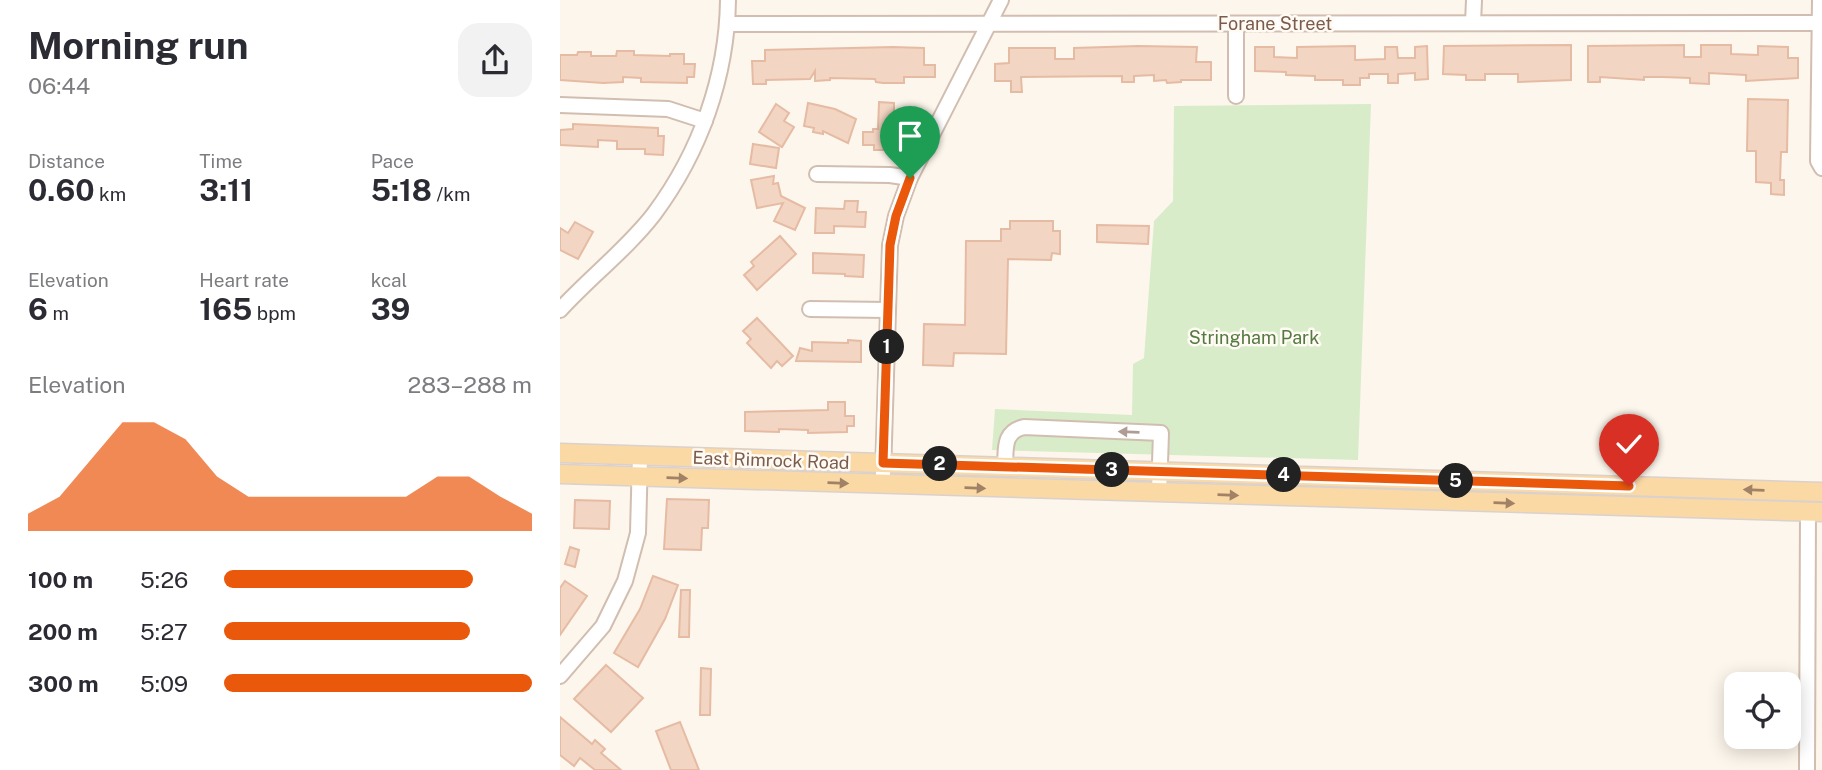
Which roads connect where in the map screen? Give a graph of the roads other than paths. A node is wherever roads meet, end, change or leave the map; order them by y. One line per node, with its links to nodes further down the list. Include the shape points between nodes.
1 (728, 0): 8 (street)
2 (1002, 0): 9 (street)
3 (1474, 0): 6 (street)
4 (1820, 0): 7 (street)
5 (1236, 23): 6 (street, Forane Street); 9 (street, Forane Street); 10 (street)
6 (1473, 23): 7 (street, Forane Street)
7 (1821, 23): 13 (street, via 1818,161)
8 (728, 24): 9 (street, Forane Street); 12 (street, via 718,86)
9 (989, 24): 15 (street)
10 (1236, 96)
11 (560, 105): 12 (street, via 668,109)
12 (705, 121): 17 (street, via 684,167 653,215)
13 (1822, 168)
14 (817, 174): 15 (street)
15 (910, 178): 18 (street, via 890,245)
16 (810, 309): 18 (street)
17 (560, 310)
18 (888, 310): 21 (street)
19 (560, 453): 20 (main road, East Rimrock Road)
20 (640, 456): 21 (main road, East Rimrock Road); 25 (street)
21 (883, 463): 22 (main road, East Rimrock Road); 26 (street)
22 (1005, 466): 23 (main road, East Rimrock Road); 23 (street, one-way to 22, via 1161,433 1024,428 1006,440)
23 (1160, 471): 27 (main road, East Rimrock Road, one-way to 23); 28 (street)
24 (560, 474): 25 (main road, East Rimrock Road)
25 (640, 477): 26 (main road, East Rimrock Road, one-way to 26); 30 (street, via 638,533 625,581 603,626)
26 (882, 485): 28 (main road, East Rimrock Road, one-way to 28)
27 (1822, 492)
28 (1159, 493): 29 (main road, East Rimrock Road, one-way to 29)
29 (1815, 512): 31 (street)
30 (560, 676)
31 (1807, 770)

